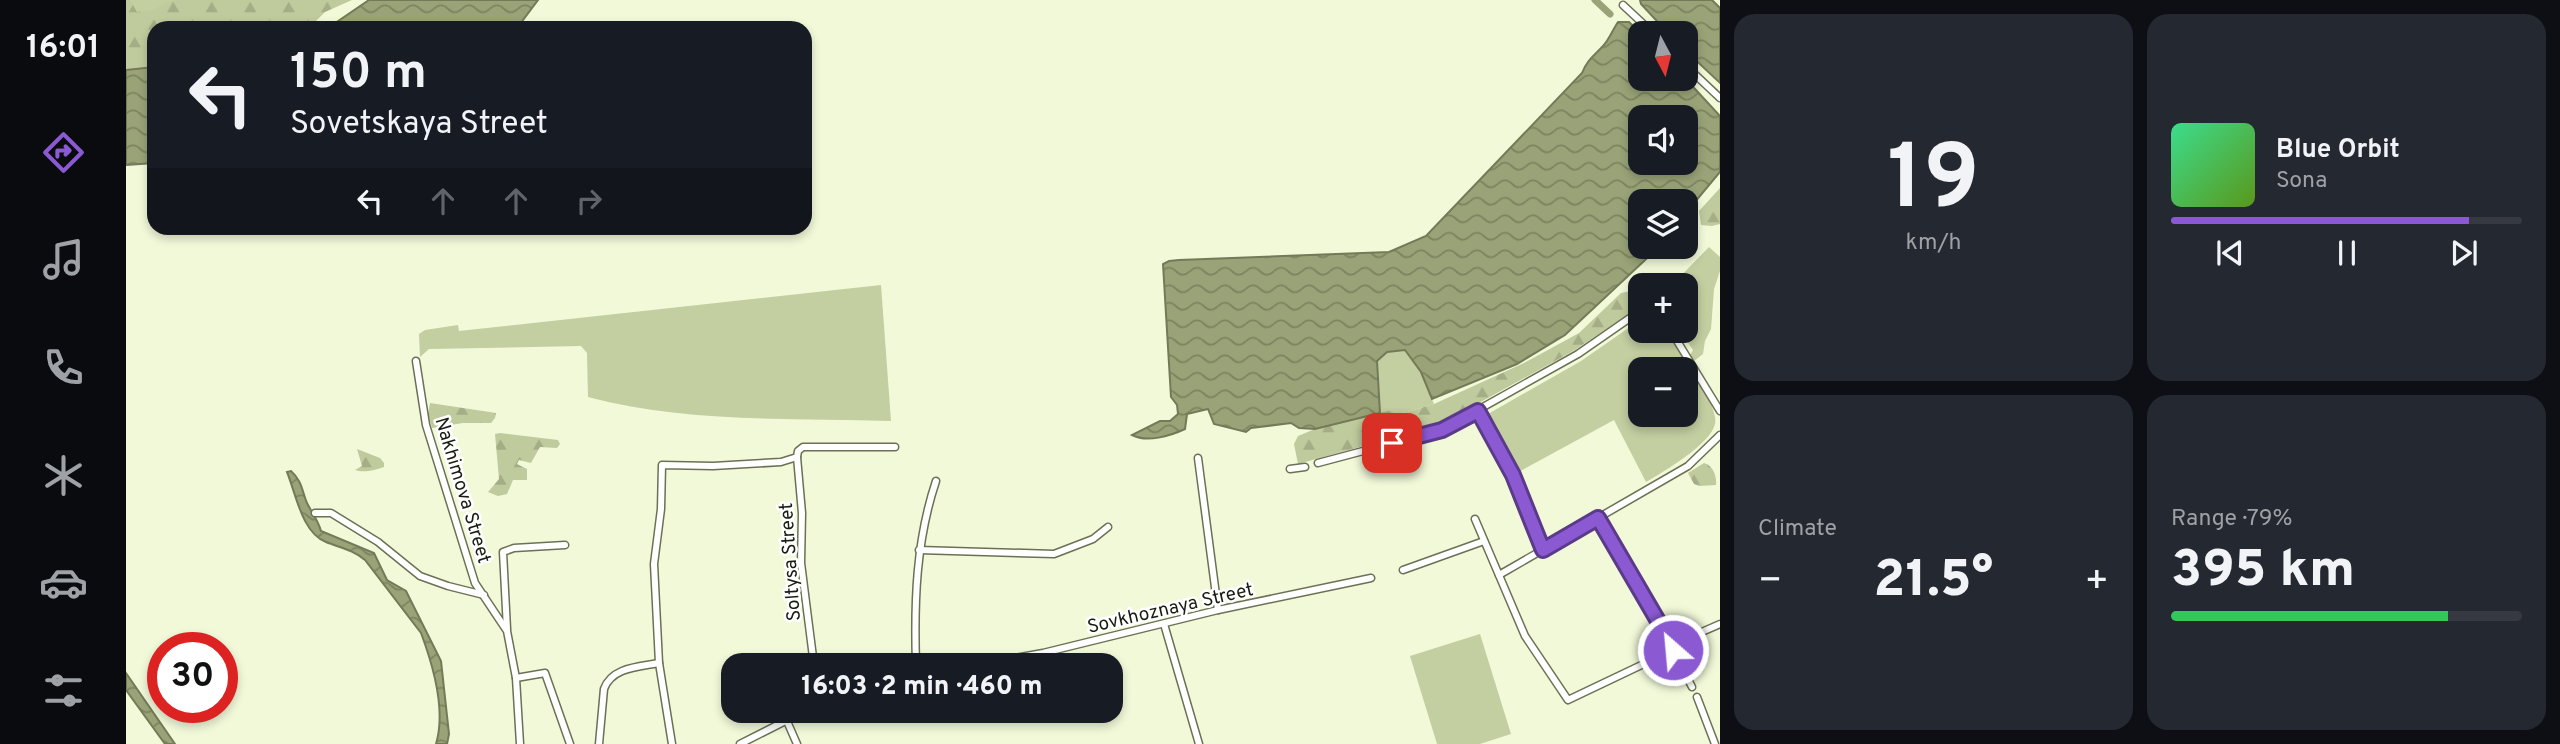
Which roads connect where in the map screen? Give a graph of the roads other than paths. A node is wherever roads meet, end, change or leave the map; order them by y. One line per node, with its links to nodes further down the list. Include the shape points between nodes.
1 (1623, 5): 2 (street)
2 (1640, 21)
3 (1698, 77): 4 (street)
4 (1720, 98)
5 (1628, 319): 8 (street, via 1578,354)
6 (1678, 343): 9 (street)
7 (416, 361): 29 (street, Nakhimova Street, via 426,425 475,583)
8 (1478, 411): 14 (street, via 1442,430); 24 (street, via 1513,475)
9 (1720, 411)
10 (1720, 435): 19 (street, via 1688,466)
11 (895, 447): 12 (street, via 803,447)
12 (797, 457): 35 (street, Soltysa Street, via 801,563); 38 (street, via 713,466 662,464 654,564)
13 (1198, 458): 30 (street)
14 (1318, 463)
15 (1305, 467): 16 (street)
16 (1290, 469)
17 (936, 481): 25 (street)
18 (315, 513): 29 (street, via 331,513 420,576)
19 (1598, 518): 24 (street); 34 (street)
20 (1475, 519): 22 (street)
21 (1108, 527): 25 (street, via 1093,539 1054,554)
22 (1484, 541): 26 (street); 27 (street)
23 (565, 545): 33 (street, via 503,552)
24 (1543, 550): 27 (street)
25 (919, 551): 36 (street)
26 (1404, 570)
27 (1499, 575): 34 (street, via 1525,636 1568,700)
28 (1371, 578): 30 (street, Sovkhoznaya Street)
29 (485, 596): 33 (street, Nakhimova Street)
30 (1218, 610): 31 (street, Sovkhoznaya Street)
31 (1164, 624): 37 (street, Sovkhoznaya Street); 50 (street)
32 (1720, 624): 34 (street)
33 (507, 631): 39 (street, Nakhimova Street)
34 (1672, 647): 40 (street)
35 (812, 653)
36 (916, 653)
37 (1042, 653)
38 (659, 663): 46 (street, via 622,671 607,682); 47 (street)
39 (516, 678): 44 (street, Nakhimova Street); 45 (street, via 545,673)
40 (1692, 687)
41 (1697, 697): 51 (street)
42 (779, 723): 48 (street)
43 (788, 723): 49 (street)
44 (520, 744)
45 (570, 744)
46 (599, 744)
47 (672, 744)
48 (740, 744)
49 (797, 744)
50 (1199, 744)
51 (1715, 744)

